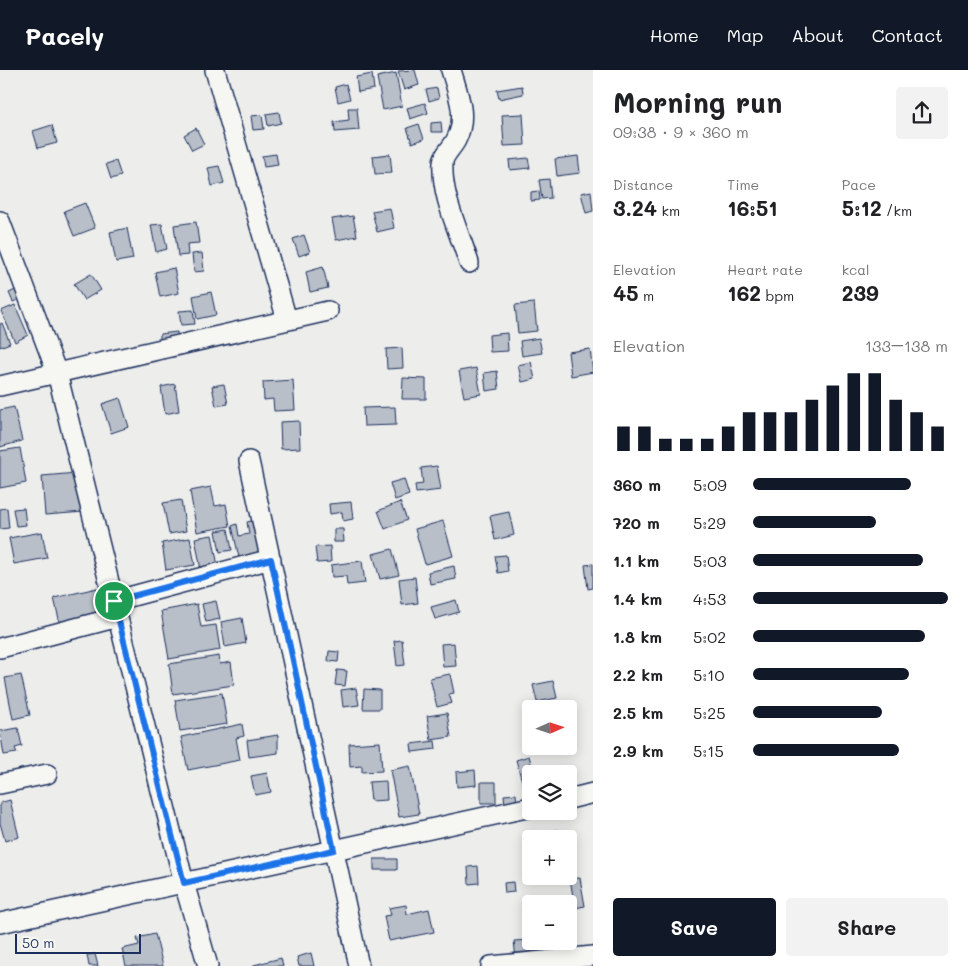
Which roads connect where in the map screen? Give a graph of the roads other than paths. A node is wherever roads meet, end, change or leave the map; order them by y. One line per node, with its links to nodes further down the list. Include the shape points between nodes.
1 (215, 70): 6 (street)
2 (451, 70): 4 (street, via 461,106 462,124 456,141 443,160 443,183)
3 (0, 221): 7 (street)
4 (469, 262)
5 (328, 311): 6 (street)
6 (287, 320): 7 (street)
7 (57, 373): 8 (street); 11 (street)
8 (0, 386)
9 (249, 461): 10 (street)
10 (271, 559): 11 (street); 18 (street)
11 (116, 609): 12 (street); 19 (street)
12 (0, 648)
13 (47, 774): 14 (street)
14 (0, 784)
15 (593, 793): 16 (street)
16 (577, 797)
17 (522, 809): 18 (street)
18 (334, 850): 19 (street); 23 (street)
19 (184, 883): 20 (street); 22 (street)
20 (0, 924)
21 (593, 956): 24 (street)
22 (208, 966)
23 (359, 966)
24 (491, 966)

